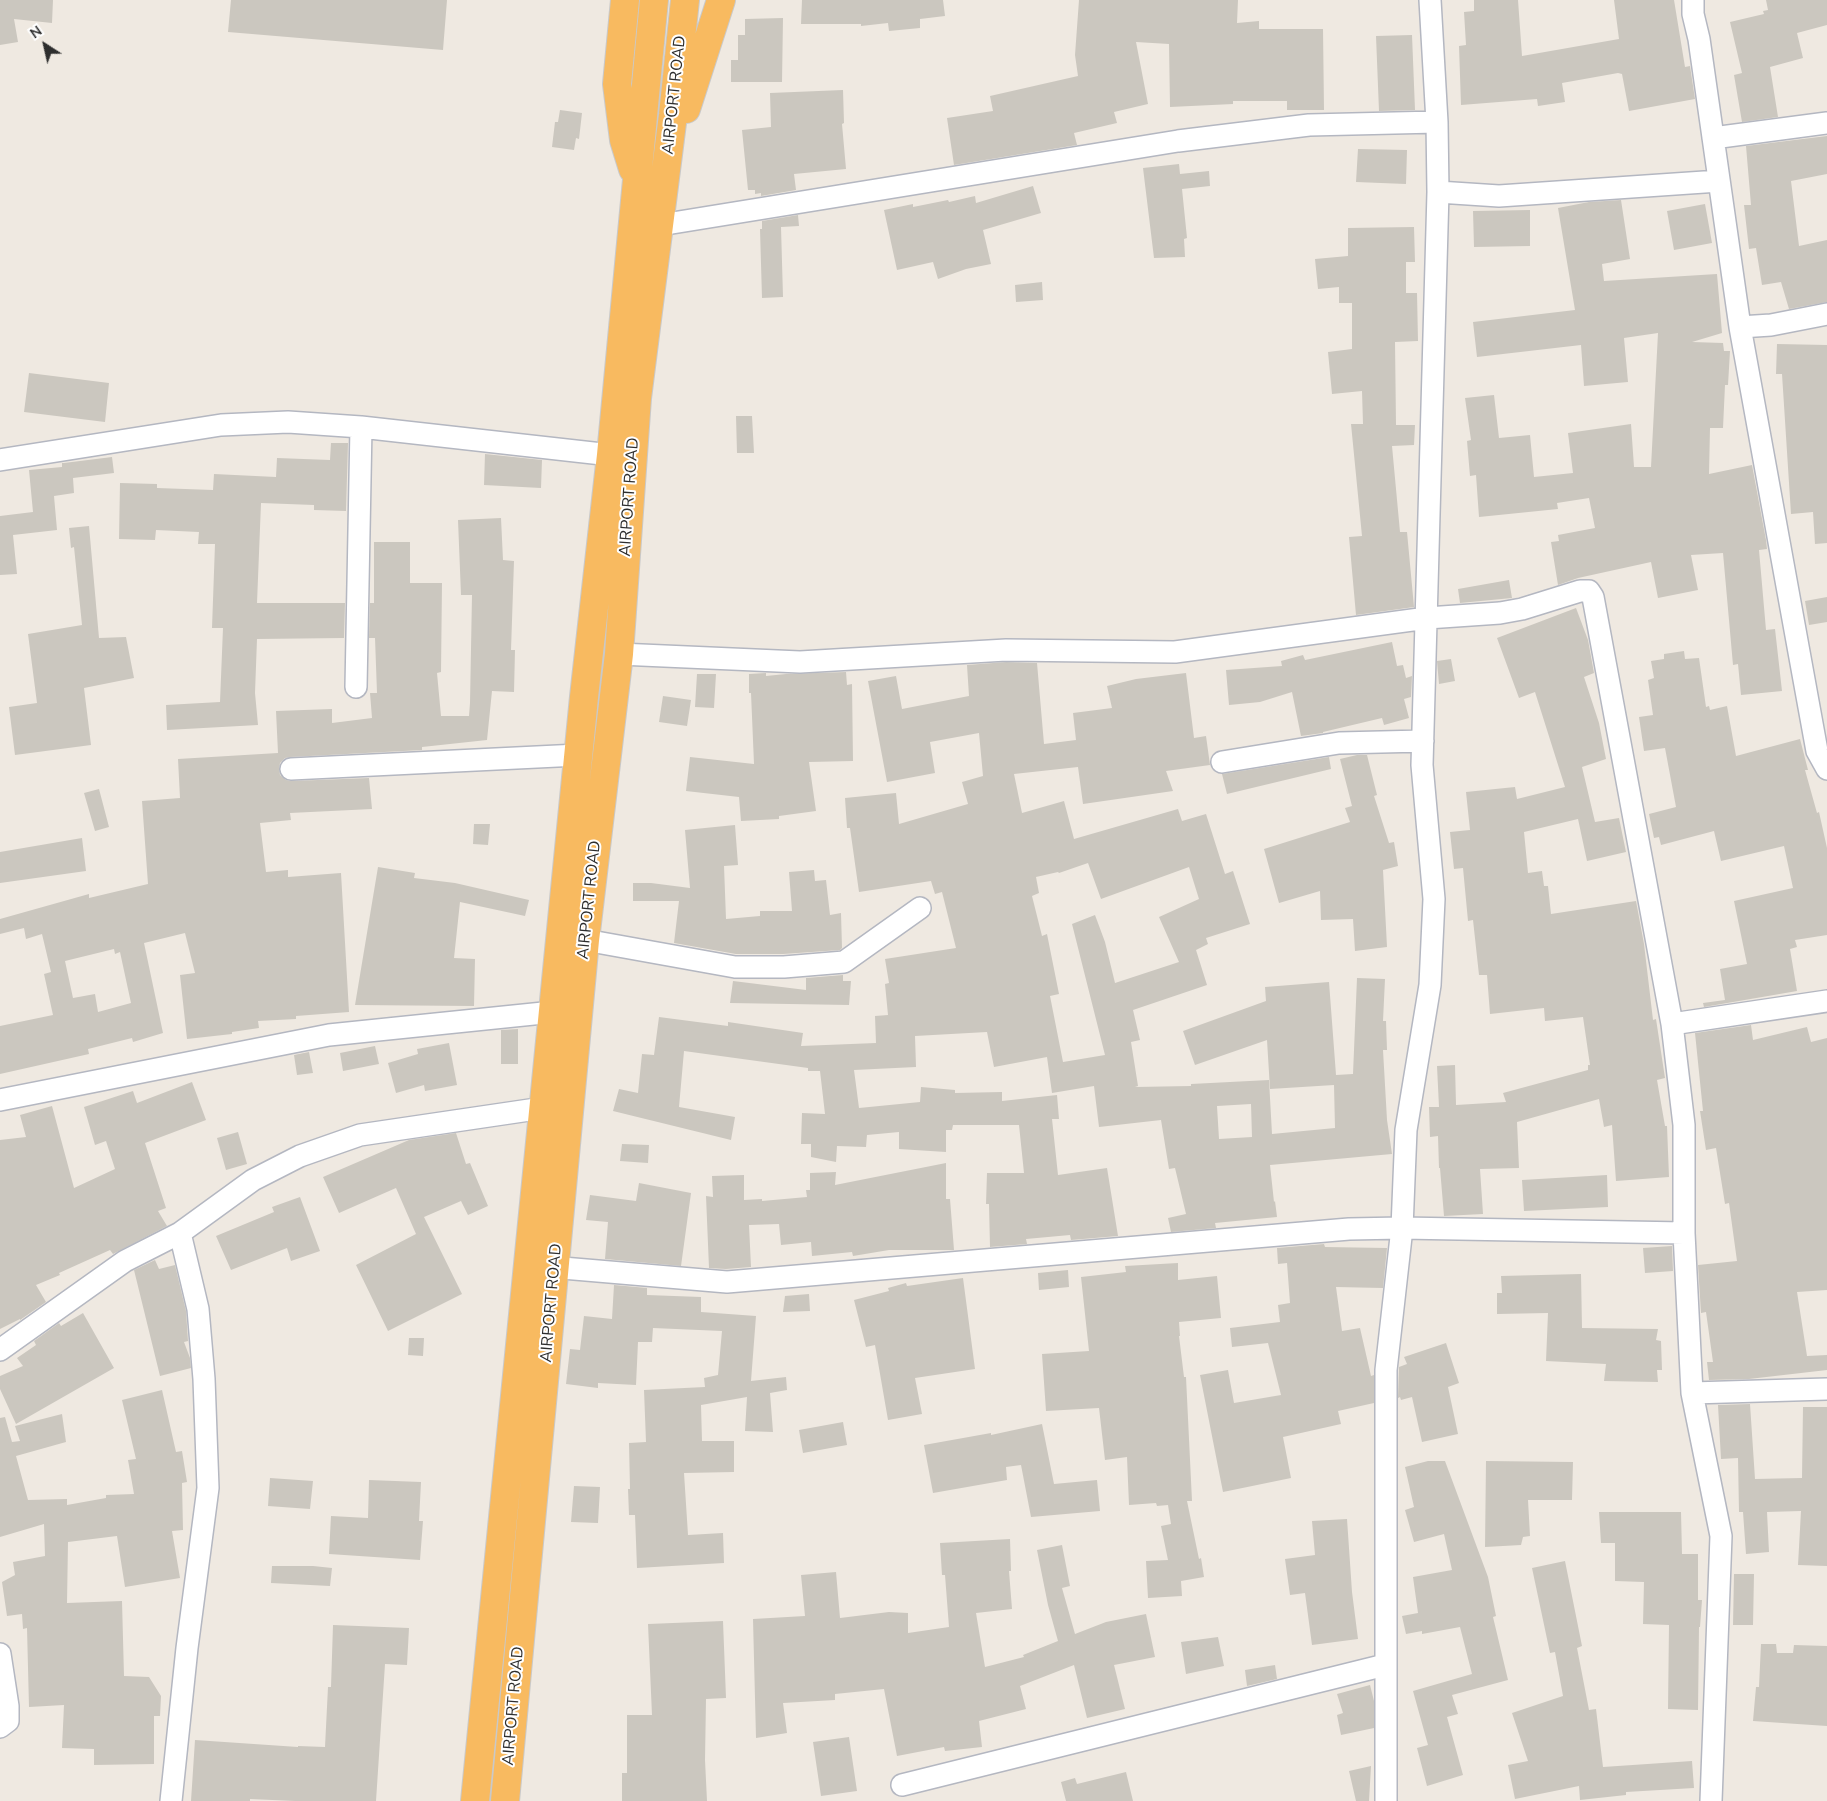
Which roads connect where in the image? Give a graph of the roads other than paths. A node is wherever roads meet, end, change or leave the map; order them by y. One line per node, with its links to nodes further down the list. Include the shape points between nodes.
1 (625, 0): 11 (highway, via 617,84 624,140)
2 (654, 0): 11 (highway, AIRPORT ROAD)
3 (685, 0): 12 (highway, AIRPORT ROAD)
4 (721, 0): 12 (highway)
5 (1430, 0): 7 (street)
6 (1692, 0): 9 (street)
7 (1437, 122): 13 (street); 14 (street, via 1308,125 1178,141)
8 (1827, 123): 9 (street)
9 (1714, 138): 10 (street)
10 (1719, 181): 13 (street, via 1499,196); 16 (street)
11 (638, 184): 18 (highway, AIRPORT ROAD)
12 (664, 188): 14 (highway, AIRPORT ROAD)
13 (1438, 192): 20 (street)
14 (660, 225): 21 (highway, AIRPORT ROAD, via 637,398)
15 (1827, 314): 16 (street, via 1770,325)
16 (1740, 326): 27 (street, via 1817,751)
17 (361, 426): 18 (street); 19 (street, via 288,422 221,425); 22 (street)
18 (611, 456): 24 (highway, AIRPORT ROAD)
19 (0, 460)
20 (1427, 618): 21 (street, via 1175,652 1006,650 800,662); 23 (street); 32 (street, via 1500,613 1580,591 1589,591 1593,597)
21 (619, 654): 29 (highway, AIRPORT ROAD)
22 (356, 687)
23 (1423, 741): 25 (street, via 1339,743); 35 (street, via 1422,765 1434,899 1430,985 1406,1130)
24 (578, 755): 26 (street); 31 (highway, AIRPORT ROAD)
25 (1222, 762)
26 (291, 769)
27 (1827, 769)
28 (920, 908): 29 (street, via 844,962 784,968 735,968)
29 (585, 940): 39 (highway, AIRPORT ROAD)
30 (1827, 1001): 32 (street)
31 (553, 1012): 33 (street, via 330,1035); 34 (highway, AIRPORT ROAD)
32 (1672, 1024): 37 (street, via 1684,1126)
33 (0, 1100)
34 (543, 1108): 36 (street, via 360,1135 300,1156 253,1180); 38 (highway, AIRPORT ROAD)
35 (1402, 1228): 37 (street); 39 (street, via 1349,1229 727,1282); 44 (street, via 1386,1370)
36 (180, 1233): 40 (street, via 125,1261); 47 (street, via 198,1309 208,1488)
37 (1684, 1233): 42 (street)
38 (528, 1265): 39 (street); 48 (highway, AIRPORT ROAD)
39 (555, 1268): 49 (highway, AIRPORT ROAD)
40 (0, 1350)
41 (1827, 1389): 42 (street)
42 (1692, 1393): 51 (street, via 1721,1536)
43 (0, 1654): 45 (street, via 8,1714 8,1721)
44 (1385, 1665): 46 (street); 50 (street)
45 (0, 1727)
46 (902, 1785)
47 (171, 1801)
48 (474, 1801)
49 (505, 1801)
50 (1386, 1801)
51 (1711, 1801)

